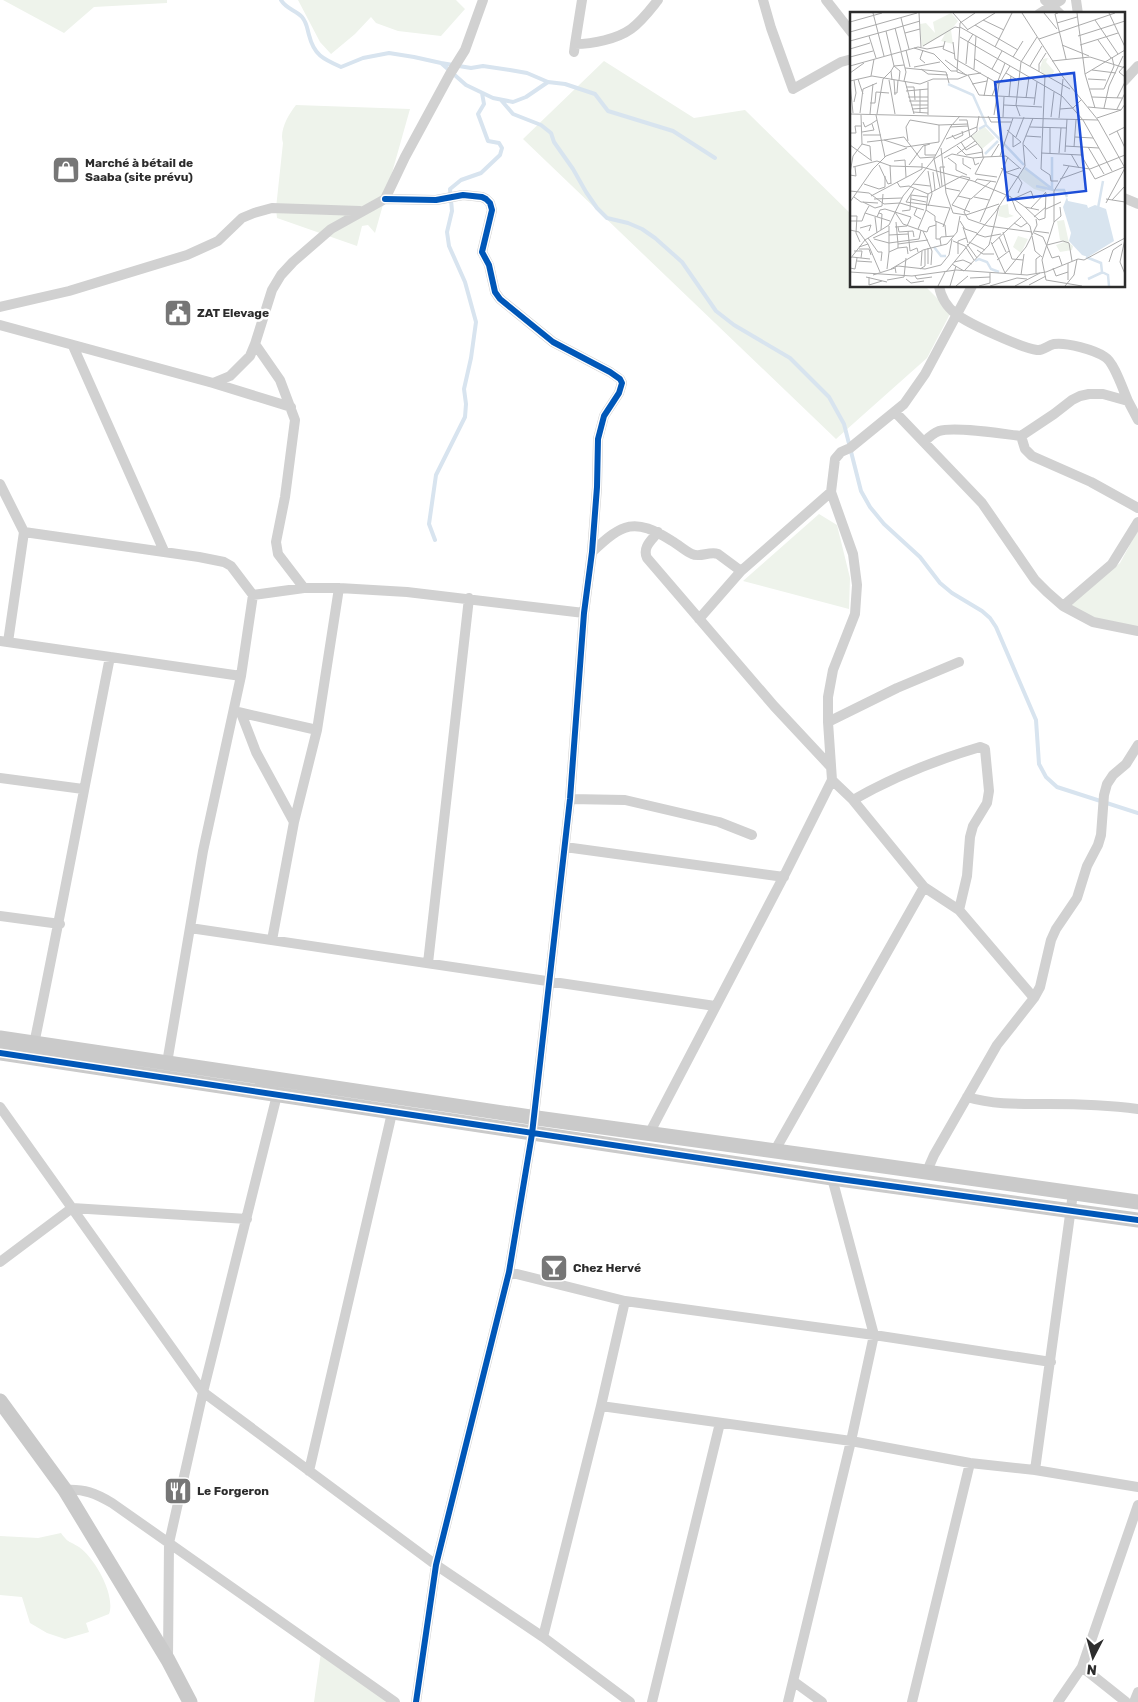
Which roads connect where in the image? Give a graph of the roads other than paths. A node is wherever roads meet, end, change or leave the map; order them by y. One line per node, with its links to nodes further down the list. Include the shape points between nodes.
1 (483, 0): 10 (street, via 465,50)
2 (582, 0): 3 (street, via 574,48 630,29)
3 (658, 0)
4 (763, 0): 9 (street, via 793,89)
5 (826, 0): 8 (street)
6 (1053, 2): 7 (street)
7 (1040, 12)
8 (850, 30)
9 (850, 60)
10 (385, 199): 13 (street); 35 (street, via 436,200 463,195 486,199 492,210 482,249 500,299 553,342 620,379 622,388 601,423)
11 (1126, 199): 12 (street)
12 (1138, 204)
13 (361, 211): 16 (street, via 272,208 242,218 218,241 187,256); 19 (street, via 331,229 281,275 272,290)
14 (939, 288): 17 (street, via 941,298)
15 (971, 288): 17 (street)
16 (0, 307)
17 (957, 315): 22 (street, via 1036,350 1061,343 1104,356); 24 (street, via 925,374 904,404)
18 (0, 325): 20 (street)
19 (255, 344): 21 (street, via 239,368); 23 (street, via 280,380)
20 (73, 346): 21 (street); 34 (street)
21 (213, 383): 23 (street)
22 (1128, 401): 25 (street); 26 (street, via 1103,394 1080,396)
23 (291, 407): 37 (street, via 295,432 276,542 278,554)
24 (894, 412): 27 (street); 29 (street, via 838,455 833,465)
25 (1138, 420)
26 (1021, 436): 27 (street, via 942,430); 30 (street, via 1025,449 1032,456 1091,482)
27 (924, 442): 41 (street, via 982,502 1036,580)
28 (0, 484): 32 (street)
29 (831, 492): 36 (street); 50 (street, via 853,554 858,585 855,614 833,670)
30 (1138, 508)
31 (1138, 522): 41 (street, via 1112,564)
32 (24, 532): 34 (street); 45 (street)
33 (658, 532): 35 (street, via 634,526 625,528 612,534); 36 (street, via 693,555 714,553); 43 (street, via 646,547 647,558)
34 (164, 551): 39 (street, via 224,562)
35 (592, 552): 42 (street)
36 (741, 571): 43 (street)
37 (304, 588): 38 (street); 39 (street)
38 (338, 588): 40 (street); 51 (street)
39 (254, 595): 48 (street)
40 (469, 598): 42 (street); 69 (street)
41 (1063, 606): 44 (street, via 1093,622)
42 (584, 613): 57 (street)
43 (699, 619): 53 (street)
44 (1138, 631)
45 (4, 641): 46 (street)
46 (110, 657): 48 (street); 56 (street)
47 (959, 662): 50 (street)
48 (240, 676): 49 (street)
49 (236, 712): 51 (street); 59 (street); 67 (street)
50 (828, 722): 53 (street)
51 (317, 730): 59 (street)
52 (1138, 745): 71 (street, via 1107,784 1098,845 1087,866 1078,898 1054,934)
53 (830, 766): 55 (street)
54 (0, 778): 56 (street)
55 (832, 780): 58 (street); 62 (street)
56 (83, 789): 66 (street)
57 (570, 798): 60 (street, via 625,800 719,822); 61 (street)
58 (853, 800): 63 (street); 64 (street, via 921,767 980,747 985,749 989,791 987,803 970,837 967,876)
59 (294, 822): 68 (street)
60 (752, 835)
61 (565, 848): 62 (street); 70 (street)
62 (784, 877): 72 (street)
63 (924, 887): 64 (street); 85 (street)
64 (959, 910): 71 (street)
65 (0, 916): 66 (street)
66 (60, 924): 74 (street)
67 (190, 928): 68 (street); 76 (street)
68 (272, 940): 69 (street)
69 (428, 963): 70 (street)
70 (549, 982): 72 (street); 82 (street)
71 (1034, 998): 78 (street, via 997,1044)
72 (715, 1006): 84 (street)
73 (0, 1038): 74 (street)
74 (33, 1050): 75 (street); 76 (street); 77 (street)
75 (0, 1053)
76 (167, 1062): 82 (street)
77 (277, 1095): 81 (street); 92 (street)
78 (967, 1097): 80 (street, via 1001,1103 1106,1105); 86 (street)
79 (0, 1107): 90 (street)
80 (1138, 1109)
81 (392, 1112): 83 (street); 106 (street)
82 (534, 1117): 83 (street); 84 (street)
83 (532, 1134): 87 (street); 95 (street)
84 (649, 1134): 85 (street)
85 (774, 1152): 86 (street)
86 (927, 1171): 88 (street)
87 (832, 1178): 91 (street); 97 (street)
88 (1073, 1193): 89 (street); 91 (street)
89 (1138, 1202)
90 (72, 1208): 92 (street); 94 (street); 99 (street)
91 (1070, 1210): 93 (street); 98 (street)
92 (246, 1219): 99 (street)
93 (1138, 1220)
94 (0, 1262)
95 (509, 1272): 96 (street); 111 (street)
96 (625, 1301): 97 (street); 101 (street)
97 (874, 1334): 98 (street); 103 (street)
98 (1051, 1362): 105 (street)
99 (203, 1392): 106 (street); 110 (street)
100 (0, 1401): 108 (street)
101 (601, 1406): 102 (street); 112 (street)
102 (720, 1423): 103 (street); 121 (street)
103 (851, 1442): 104 (street); 115 (street)
104 (970, 1463): 105 (street); 124 (street)
105 (1035, 1470): 107 (street)
106 (309, 1471): 111 (street)
107 (1138, 1487)
108 (65, 1490): 110 (street, via 92,1492); 113 (street)
109 (1138, 1505): 114 (street)
110 (169, 1543): 113 (street); 118 (street)
111 (436, 1565): 112 (street); 119 (street)
112 (543, 1637): 120 (street)
113 (168, 1660): 117 (street)
114 (1082, 1667): 125 (street); 126 (street)
115 (793, 1682): 122 (street); 123 (street)
116 (1138, 1692): 127 (street)
117 (190, 1702)
118 (395, 1702)
119 (416, 1702)
120 (630, 1702)
121 (652, 1702)
122 (788, 1702)
123 (822, 1702)
124 (912, 1702)
125 (1058, 1702)
126 (1126, 1702)
127 (1134, 1702)

